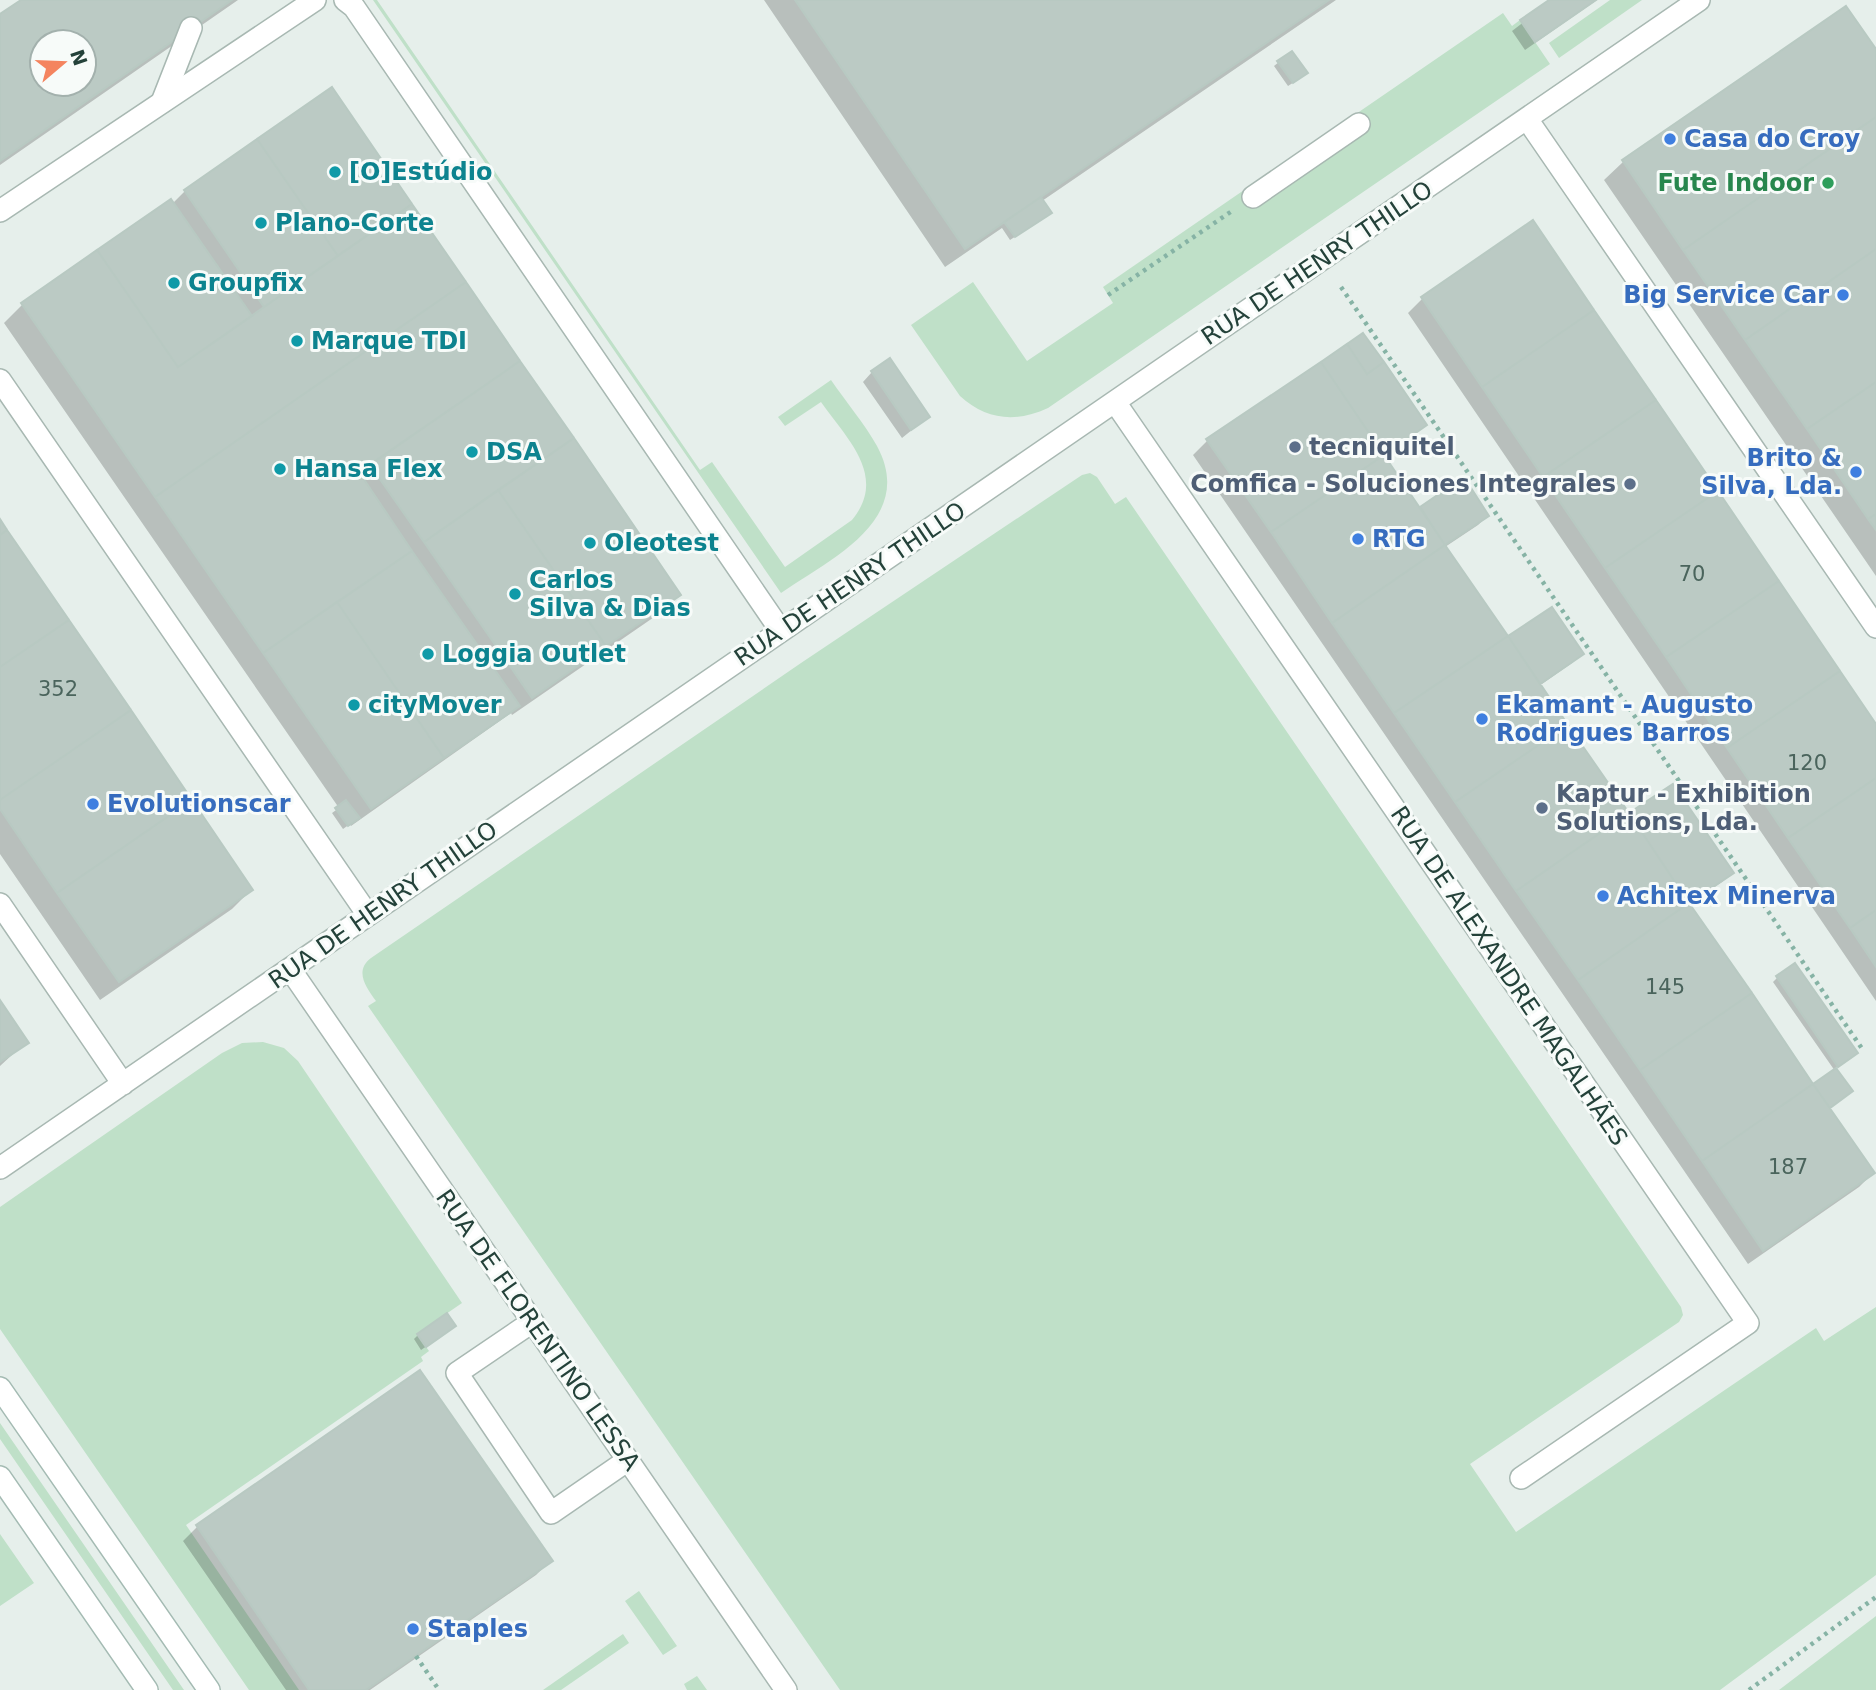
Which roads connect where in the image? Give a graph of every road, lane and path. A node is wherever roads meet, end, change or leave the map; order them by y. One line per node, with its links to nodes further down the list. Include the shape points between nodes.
1 (315, 0): 5 (street)
2 (345, 0): 15 (street, via 354,6)
3 (1699, 0): 6 (street, RUA DE HENRY THILLO)
4 (191, 28): 5 (street)
5 (162, 102): 9 (street)
6 (1527, 119): 13 (street, RUA DE HENRY THILLO); 14 (street)
7 (1359, 124): 8 (street)
8 (1253, 197): 11 (path)
9 (2, 205)
10 (1341, 287): 19 (path)
11 (1108, 295)
12 (0, 380): 17 (street)
13 (1115, 402): 15 (street, RUA DE HENRY THILLO); 26 (street, RUA DE ALEXANDRE MAGALHÃES, via 1748,1323)
14 (1876, 627)
15 (781, 631): 17 (street, RUA DE HENRY THILLO)
16 (0, 904): 20 (street)
17 (368, 915): 18 (street, RUA DE HENRY THILLO)
18 (290, 970): 20 (street, RUA DE HENRY THILLO); 22 (street, RUA DE FLORENTINO LESSA)
19 (1863, 1050)
20 (123, 1084): 21 (street, RUA DE HENRY THILLO)
21 (0, 1168)
22 (532, 1322): 24 (street, RUA DE FLORENTINO LESSA); 24 (street, via 457,1373 551,1513)
23 (0, 1388): 30 (street)
24 (628, 1461): 32 (street, RUA DE FLORENTINO LESSA)
25 (0, 1477): 29 (street)
26 (1521, 1479)
27 (1876, 1597): 33 (path)
28 (416, 1656): 31 (path)
29 (147, 1690)
30 (209, 1690)
31 (439, 1690)
32 (786, 1690)
33 (1749, 1690)

